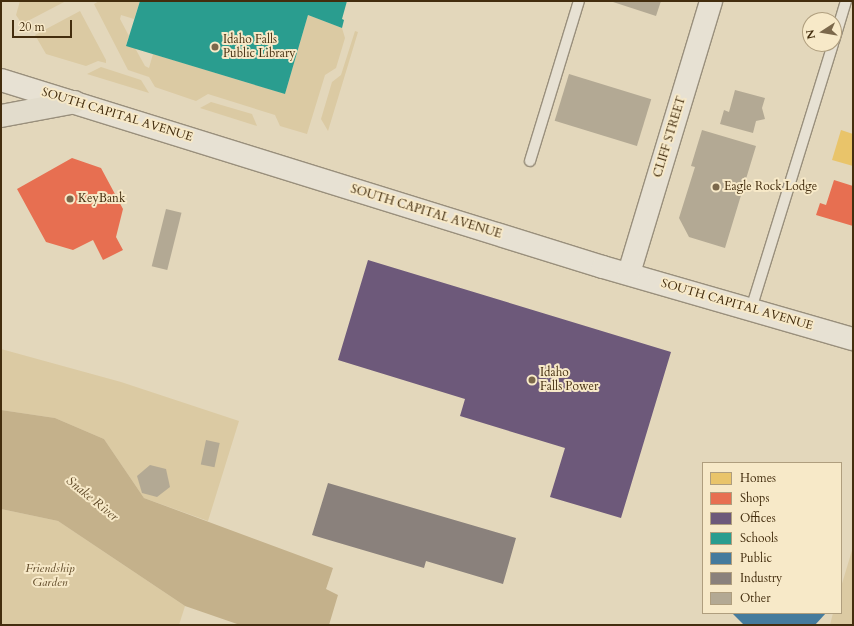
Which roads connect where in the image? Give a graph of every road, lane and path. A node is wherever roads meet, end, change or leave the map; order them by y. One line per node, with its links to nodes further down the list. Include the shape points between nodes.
1 (579, 1): 9 (lane)
2 (711, 1): 10 (street, CLIFF STREET)
3 (846, 1): 4 (lane)
4 (842, 14)
5 (831, 52): 11 (lane)
6 (1, 80): 7 (street, SOUTH CAPITAL AVENUE)
7 (75, 102): 8 (main road); 10 (street, SOUTH CAPITAL AVENUE)
8 (1, 116)
9 (530, 161)
10 (629, 273): 11 (street, SOUTH CAPITAL AVENUE)
11 (751, 309): 12 (street, SOUTH CAPITAL AVENUE)
12 (853, 338)

